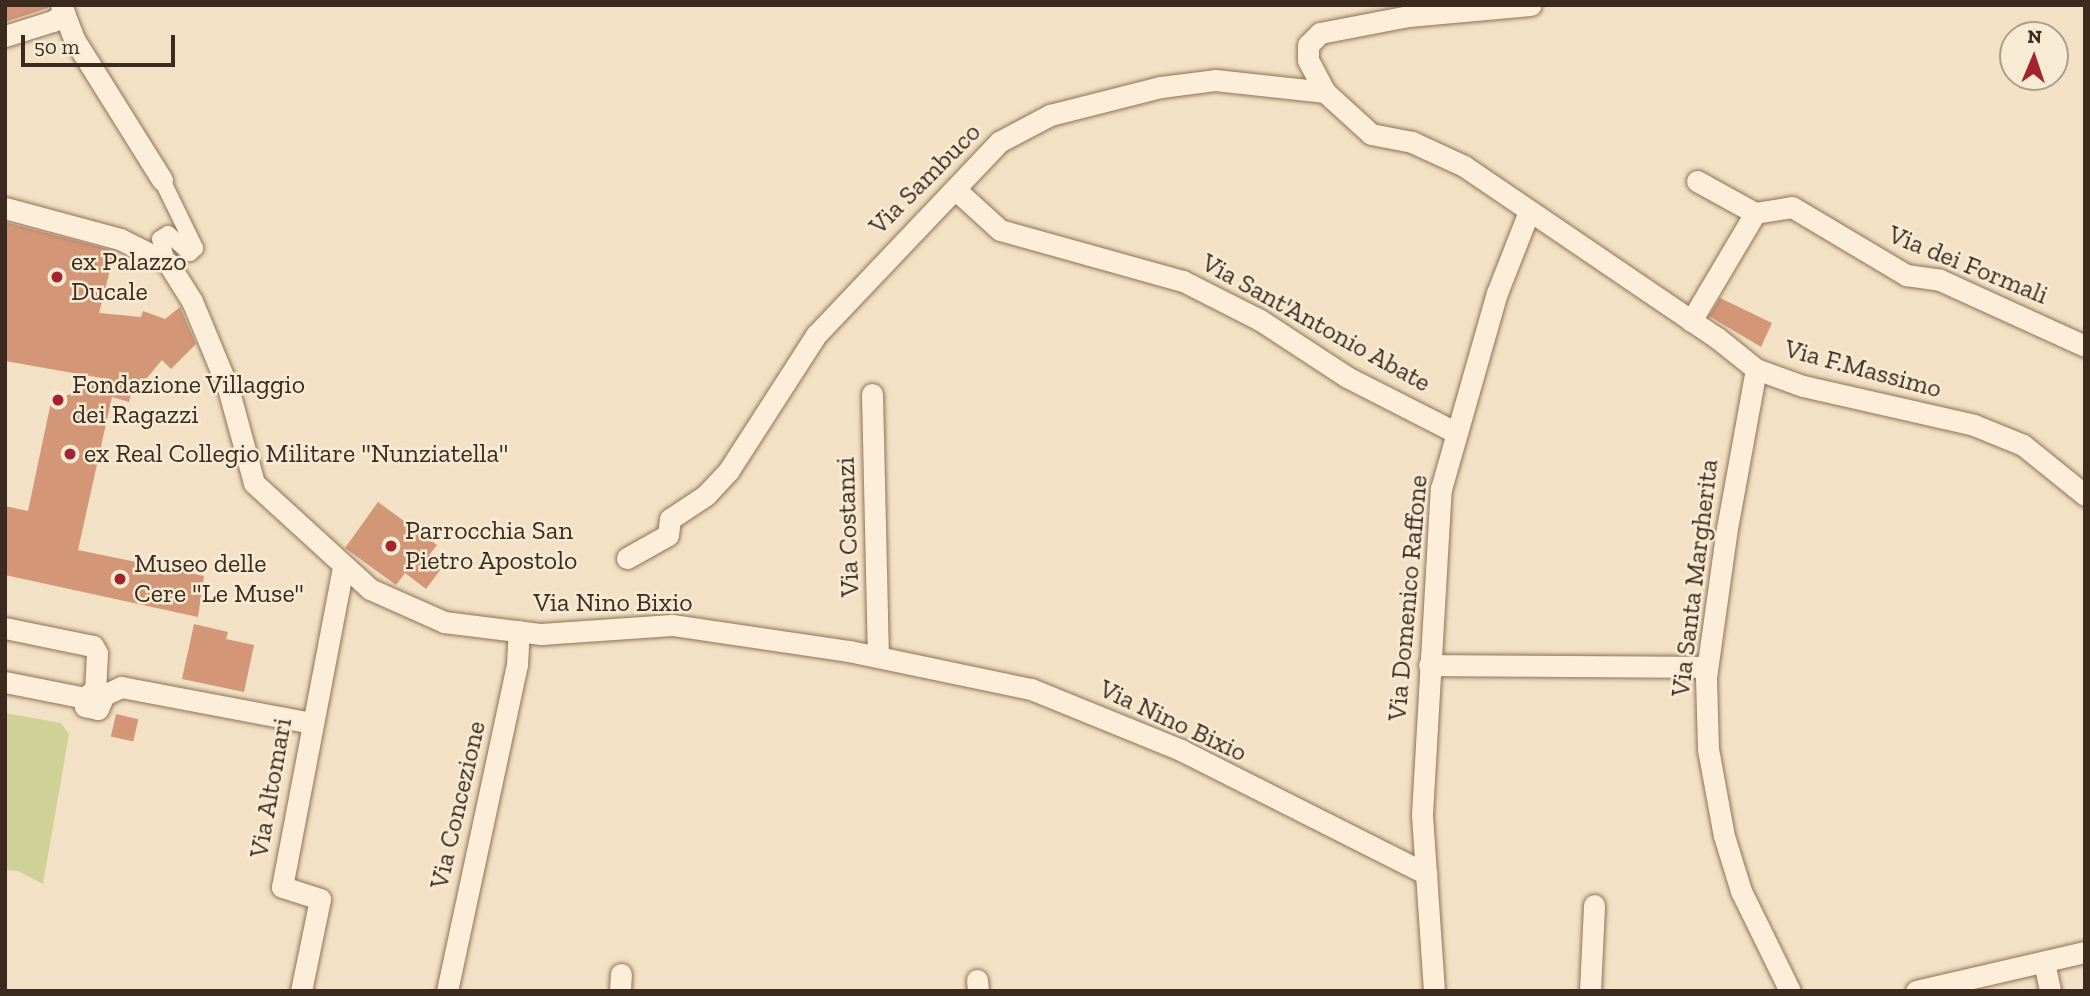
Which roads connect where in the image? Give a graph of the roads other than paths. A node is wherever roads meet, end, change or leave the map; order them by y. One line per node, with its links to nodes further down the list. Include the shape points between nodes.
1 (1531, 5): 4 (street, via 1408,16 1320,33 1308,45 1308,60)
2 (62, 9): 3 (street, via 52,22); 5 (street, via 74,38)
3 (5, 36)
4 (1325, 92): 7 (street, Via Sambuco, via 1215,80 1050,115 999,142); 10 (street, via 1371,134 1412,142 1446,157)
5 (162, 180): 11 (street, via 195,248 190,253 168,234 160,239)
6 (1697, 181): 9 (street)
7 (956, 190): 16 (street, Via Sant'Antonio Abate, via 1000,230 1183,281 1261,320 1348,377); 18 (street, Via Sambuco, via 816,335 729,470 706,495 670,519 668,535)
8 (5, 208): 11 (street, via 120,239)
9 (1755, 213): 12 (street); 13 (street, Via dei Formali, via 1792,207 1906,275 1940,280)
10 (1528, 214): 12 (street, Via F.Massimo); 16 (street, Via Domenico Raffone, via 1497,293)
11 (168, 263): 19 (street, Via Nino Bixio, via 192,301 228,388 254,483 298,519)
12 (1691, 321): 14 (street, Via F.Massimo)
13 (2085, 346)
14 (1756, 369): 17 (street, Via F.Massimo, via 1804,386 1974,425 2023,446); 24 (street, Via Santa Margherita)
15 (872, 394): 22 (street, Via Costanzi)
16 (1457, 433): 23 (street, Via Domenico Raffone, via 1441,489)
17 (2085, 495)
18 (627, 558)
19 (343, 568): 21 (street, Via Nino Bixio, via 370,589 444,622); 27 (street, Via Altomari)
20 (5, 628): 26 (street, via 93,646 97,653)
21 (519, 631): 22 (street, Via Nino Bixio, via 541,634 672,625); 33 (street, Via Concezione, via 517,665)
22 (878, 657): 28 (street, Via Nino Bixio, via 1031,689 1181,750)
23 (1429, 665): 24 (street); 28 (street, Via Domenico Raffone, via 1422,814)
24 (1707, 667): 36 (street, Via Santa Margherita, via 1708,749 1724,836 1741,891)
25 (5, 682): 26 (street)
26 (94, 697): 27 (street, via 121,687)
27 (311, 723): 32 (street, Via Altomari, via 282,887 320,899)
28 (1426, 874): 34 (street, Via Domenico Raffone)
29 (1594, 905): 35 (street)
30 (2085, 952): 31 (street)
31 (2044, 962): 37 (street); 38 (street)
32 (301, 991)
33 (447, 991)
34 (1434, 991)
35 (1590, 991)
36 (1790, 991)
37 (1916, 991)
38 (2050, 991)

